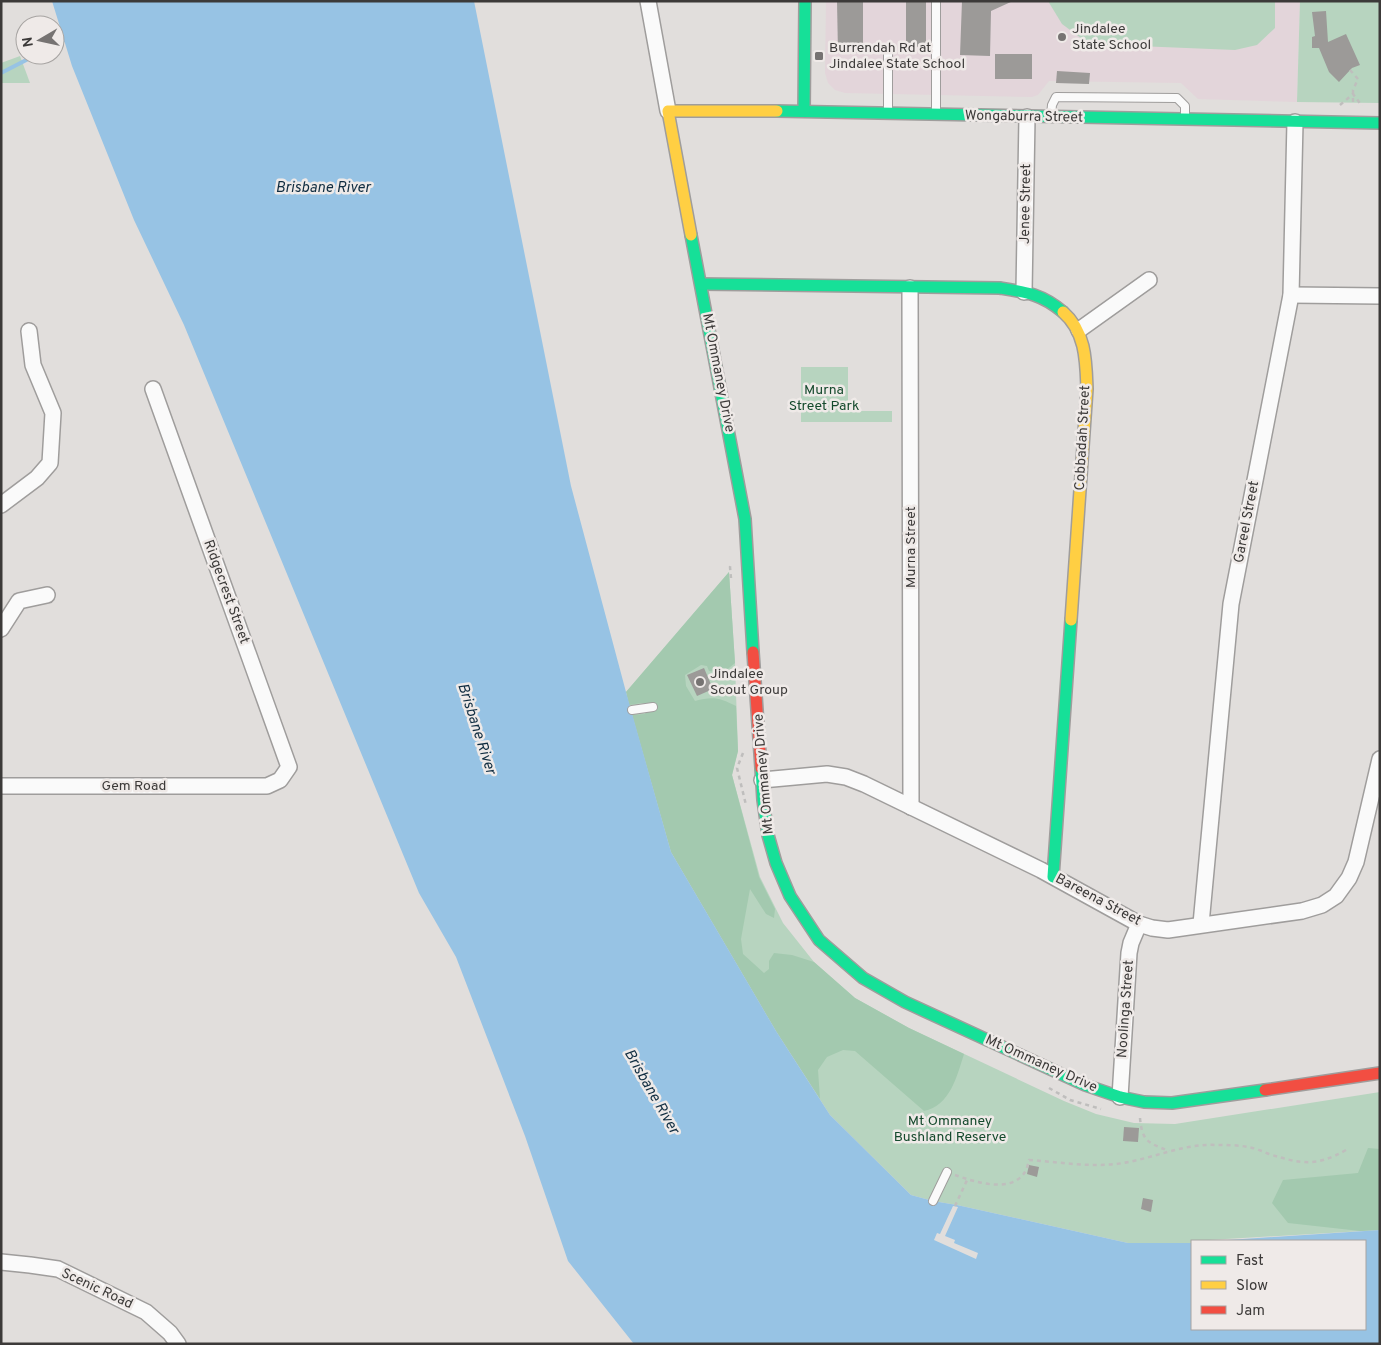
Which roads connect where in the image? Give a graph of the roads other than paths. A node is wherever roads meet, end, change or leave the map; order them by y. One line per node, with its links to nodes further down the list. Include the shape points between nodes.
1 (648, 1): 5 (street, Mt Ommaney Drive)
2 (805, 1): 6 (street)
3 (936, 1): 8 (lane)
4 (888, 49): 7 (lane)
5 (668, 110): 6 (street, Wongaburra Street); 15 (street, Mt Ommaney Drive)
6 (804, 111): 7 (street, Wongaburra Street)
7 (888, 113): 8 (street, Wongaburra Street)
8 (936, 114): 9 (street, Wongaburra Street)
9 (1026, 117): 10 (street, Wongaburra Street); 17 (street, Jenee Street)
10 (1051, 117): 11 (street, Wongaburra Street); 11 (lane, via 1056,97 1177,98 1185,106)
11 (1186, 120): 12 (street, Wongaburra Street)
12 (1295, 122): 13 (street, Wongaburra Street); 18 (street, Gareel Street)
13 (1380, 123)
14 (1149, 280): 20 (street)
15 (701, 284): 16 (street); 29 (street, Mt Ommaney Drive, via 745,519)
16 (910, 288): 17 (street, via 1000,288); 32 (street, Murna Street)
17 (1024, 292): 20 (street, via 1035,294 1056,306)
18 (1291, 295): 19 (street); 35 (street, Gareel Street, via 1231,604)
19 (1380, 296)
20 (1079, 330): 33 (street, Cobbadah Street, via 1088,389)
21 (28, 331): 23 (street, via 32,365 53,413 50,463 37,478)
22 (153, 389): 31 (street, Ridgecrest Street, via 289,767 280,780)
23 (1, 505)
24 (47, 595): 25 (street, via 19,601)
25 (1, 629)
26 (654, 707): 27 (lane)
27 (632, 710)
28 (1380, 759): 35 (street, Bareena Street, via 1356,862 1350,878 1336,896 1322,905 1302,911)
29 (762, 780): 32 (street, Bareena Street, via 827,774 846,777); 37 (street, Mt Ommaney Drive, via 768,835 776,863 790,896 819,940 862,978 905,1002 1085,1086)
30 (1, 786): 31 (street, Gem Road)
31 (267, 786)
32 (911, 807): 33 (street, Bareena Street)
33 (1054, 877): 34 (street, Bareena Street)
34 (1139, 924): 35 (street, Bareena Street, via 1168,930); 37 (street, Noolinga Street, via 1129,953)
35 (1201, 924)
36 (1380, 1073): 37 (street, Mt Ommaney Drive, via 1198,1100 1144,1102)
37 (1120, 1097)
38 (947, 1172): 39 (lane)
39 (933, 1201)
40 (1, 1262): 41 (street, Scenic Road, via 58,1270 146,1312)
41 (178, 1344)

